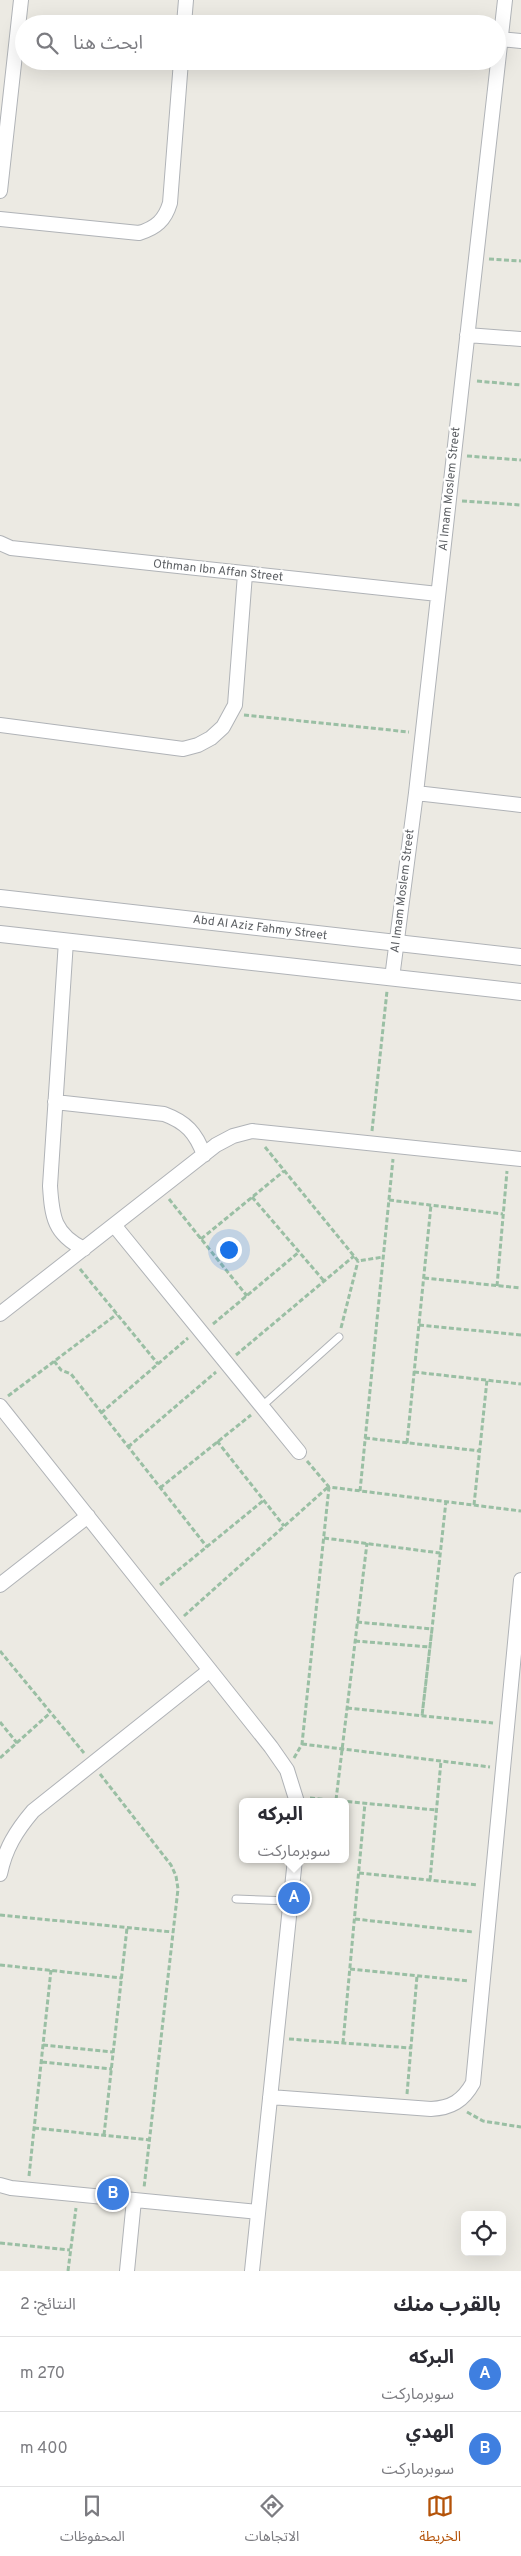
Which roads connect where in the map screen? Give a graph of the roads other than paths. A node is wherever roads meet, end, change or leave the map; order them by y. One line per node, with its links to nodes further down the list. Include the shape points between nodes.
1 (21, 0): 4 (street)
2 (186, 0): 5 (street)
3 (505, 0): 6 (street, Al Imam Moslem Street)
4 (19, 15)
5 (185, 15)
6 (503, 15)
7 (506, 40): 8 (street)
8 (521, 41)
9 (15, 55): 12 (street)
10 (180, 70): 13 (street, via 170,203 160,223 139,233)
11 (497, 70): 14 (street, Al Imam Moslem Street)
12 (0, 191)
13 (0, 219)
14 (467, 335): 15 (street); 18 (street, Al Imam Moslem Street)
15 (521, 339)
16 (0, 543): 17 (street, Othman Ibn Affan Street, via 11,548)
17 (244, 574): 18 (street, Othman Ibn Affan Street); 19 (street, via 235,705 223,727 211,738 183,749)
18 (438, 594): 20 (street, Al Imam Moslem Street)
19 (0, 725)
20 (416, 793): 21 (street); 25 (street, Al Imam Moslem Street)
21 (521, 805)
22 (0, 898): 25 (street, Abd Al Aziz Fahmy Street)
23 (0, 934): 24 (street)
24 (66, 941): 27 (street); 29 (street)
25 (396, 943): 26 (street, Abd Al Aziz Fahmy Street); 27 (street, Al Imam Moslem Street)
26 (521, 957)
27 (390, 978): 28 (street)
28 (521, 992)
29 (55, 1102): 30 (street, via 164,1114 178,1119 194,1134); 33 (street, via 50,1186 53,1217 59,1231)
30 (204, 1155): 31 (street, via 233,1136 252,1131); 32 (street)
31 (515, 1158)
32 (114, 1225): 33 (street); 37 (street)
33 (84, 1249): 34 (street)
34 (0, 1314)
35 (339, 1338): 37 (lane)
36 (0, 1406): 39 (street)
37 (261, 1406): 38 (street)
38 (299, 1452)
39 (88, 1516): 41 (street); 42 (street)
40 (521, 1580): 48 (street, via 473,2083 456,2103 431,2109)
41 (0, 1585)
42 (210, 1670): 43 (street, via 287,1770); 45 (street, via 33,1811 16,1831 4,1854)
43 (297, 1798)
44 (295, 1863): 47 (street)
45 (0, 1874)
46 (236, 1899): 47 (lane)
47 (291, 1901): 48 (street)
48 (270, 2097): 51 (street)
49 (0, 2185): 50 (street)
50 (139, 2200): 51 (street); 52 (street)
51 (258, 2212): 53 (street)
52 (127, 2271)
53 (252, 2271)

